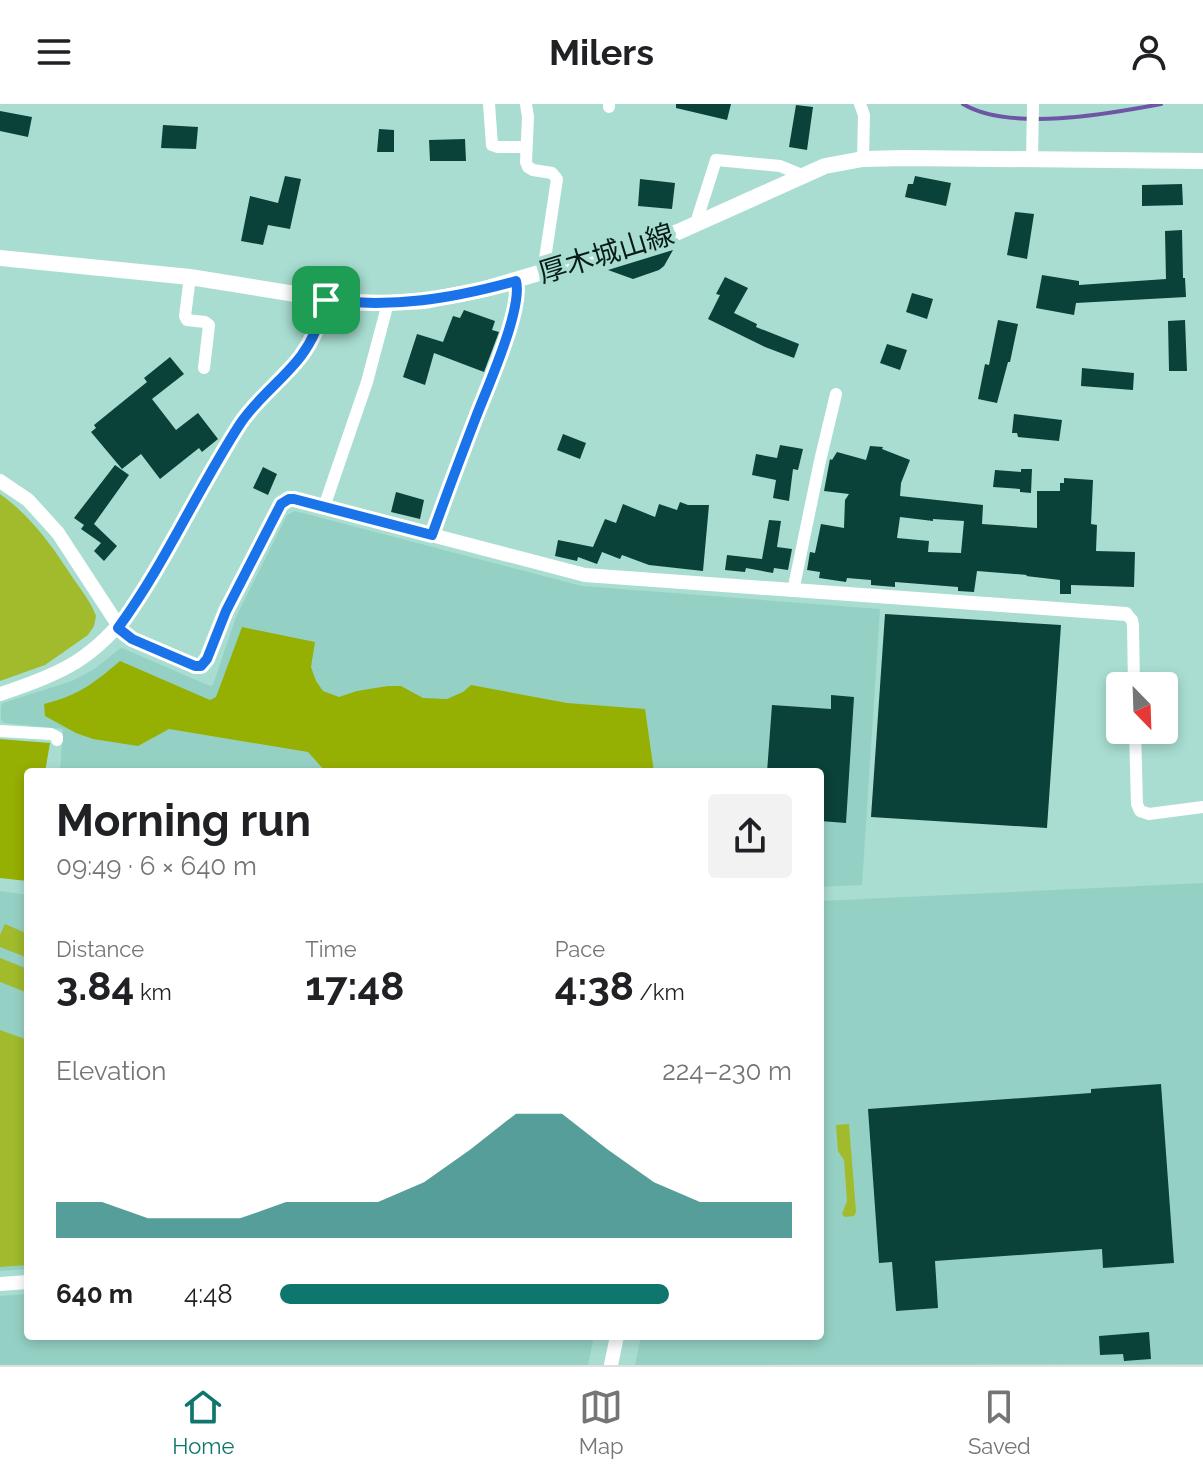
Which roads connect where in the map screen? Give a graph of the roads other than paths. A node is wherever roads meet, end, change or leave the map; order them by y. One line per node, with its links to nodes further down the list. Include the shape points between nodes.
1 (489, 104): 5 (street, via 492,145)
2 (526, 104): 5 (street)
3 (860, 104): 6 (street)
4 (1033, 104): 7 (street)
5 (526, 147): 12 (street, via 528,167 557,179)
6 (863, 159): 7 (main road, 厚木城山線); 9 (main road, 厚木城山線)
7 (1032, 160): 8 (main road, 厚木城山線)
8 (1203, 161)
9 (802, 175): 10 (main road, 厚木城山線); 10 (street, via 780,166 716,160)
10 (695, 226): 12 (main road, 厚木城山線)
11 (0, 258): 13 (main road, 厚木城山線)
12 (543, 272): 14 (main road, 厚木城山線)
13 (190, 277): 15 (main road, 厚木城山線); 17 (street, via 185,316 209,325)
14 (516, 281): 16 (main road, 厚木城山線, via 447,298); 21 (street, via 517,299 505,342)
15 (326, 300): 16 (main road, 厚木城山線); 24 (street, via 301,356 241,423)
16 (388, 303): 20 (street)
17 (204, 368)
18 (836, 394): 22 (street)
19 (0, 481): 24 (street, via 28,500 58,533)
20 (324, 507): 21 (street); 24 (street, via 294,499 281,504 201,666 132,639)
21 (432, 535): 22 (street, via 585,575)
22 (793, 591): 23 (street)
23 (1126, 614): 25 (street, via 1133,625)
24 (118, 628): 26 (street, via 78,662)
25 (1134, 672)
26 (0, 694)
27 (0, 731): 28 (street, via 51,734)
28 (57, 740)
29 (1135, 744): 30 (street, via 1140,811)
30 (1203, 807)
31 (24, 1282): 32 (street)
32 (0, 1284)
33 (616, 1340): 34 (street)
34 (611, 1365)

